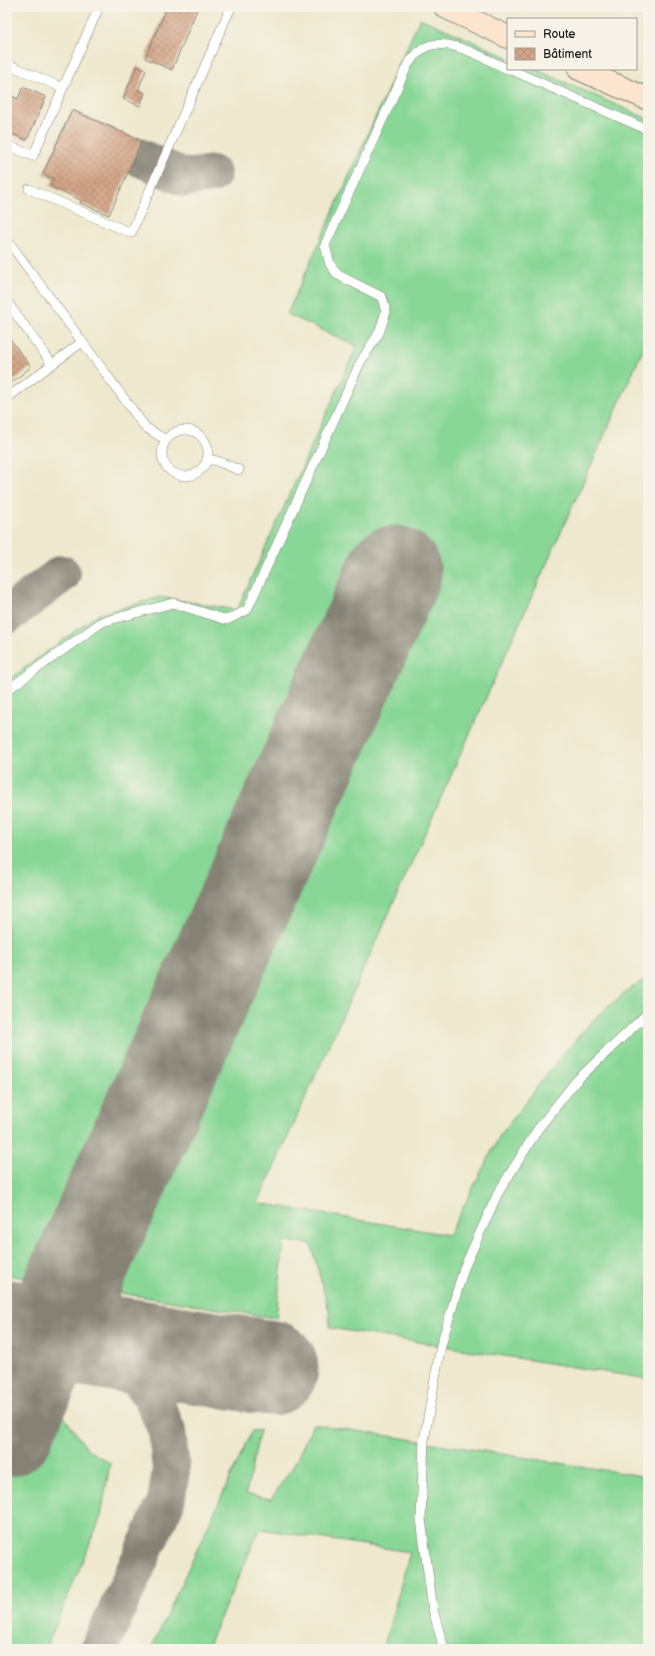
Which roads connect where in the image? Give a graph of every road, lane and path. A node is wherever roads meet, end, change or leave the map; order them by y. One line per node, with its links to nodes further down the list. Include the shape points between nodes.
1 (99, 7): 11 (lane)
2 (231, 7): 15 (lane, via 130,233)
3 (434, 7): 5 (main road)
4 (445, 7): 5 (main road)
5 (482, 25): 6 (main road)
6 (507, 37)
7 (7, 64): 11 (lane)
8 (507, 69): 24 (lane, via 458,47 440,44 417,53 408,64 325,245 330,264 338,275 382,297 386,312 379,333 361,361 247,610 227,620 173,603 102,622)
9 (510, 70): 13 (lane)
10 (582, 70): 12 (main road)
11 (63, 88): 14 (lane, via 33,156)
12 (648, 99)
13 (648, 130)
14 (7, 145)
15 (29, 188)
16 (8, 245): 18 (lane)
17 (7, 302): 19 (lane)
18 (82, 342): 19 (lane); 21 (lane, via 145,427)
19 (52, 364): 20 (lane)
20 (7, 398)
21 (166, 440): 22 (lane, via 174,432 182,430 196,433 206,444); 22 (lane, via 162,457 165,464 176,474 191,475 203,466)
22 (206, 459): 23 (lane)
23 (239, 470)
24 (7, 690)
25 (648, 1013): 26 (lane, via 576,1081 538,1130 498,1194 464,1268 441,1345 424,1440 421,1519 433,1610)
26 (444, 1649)

